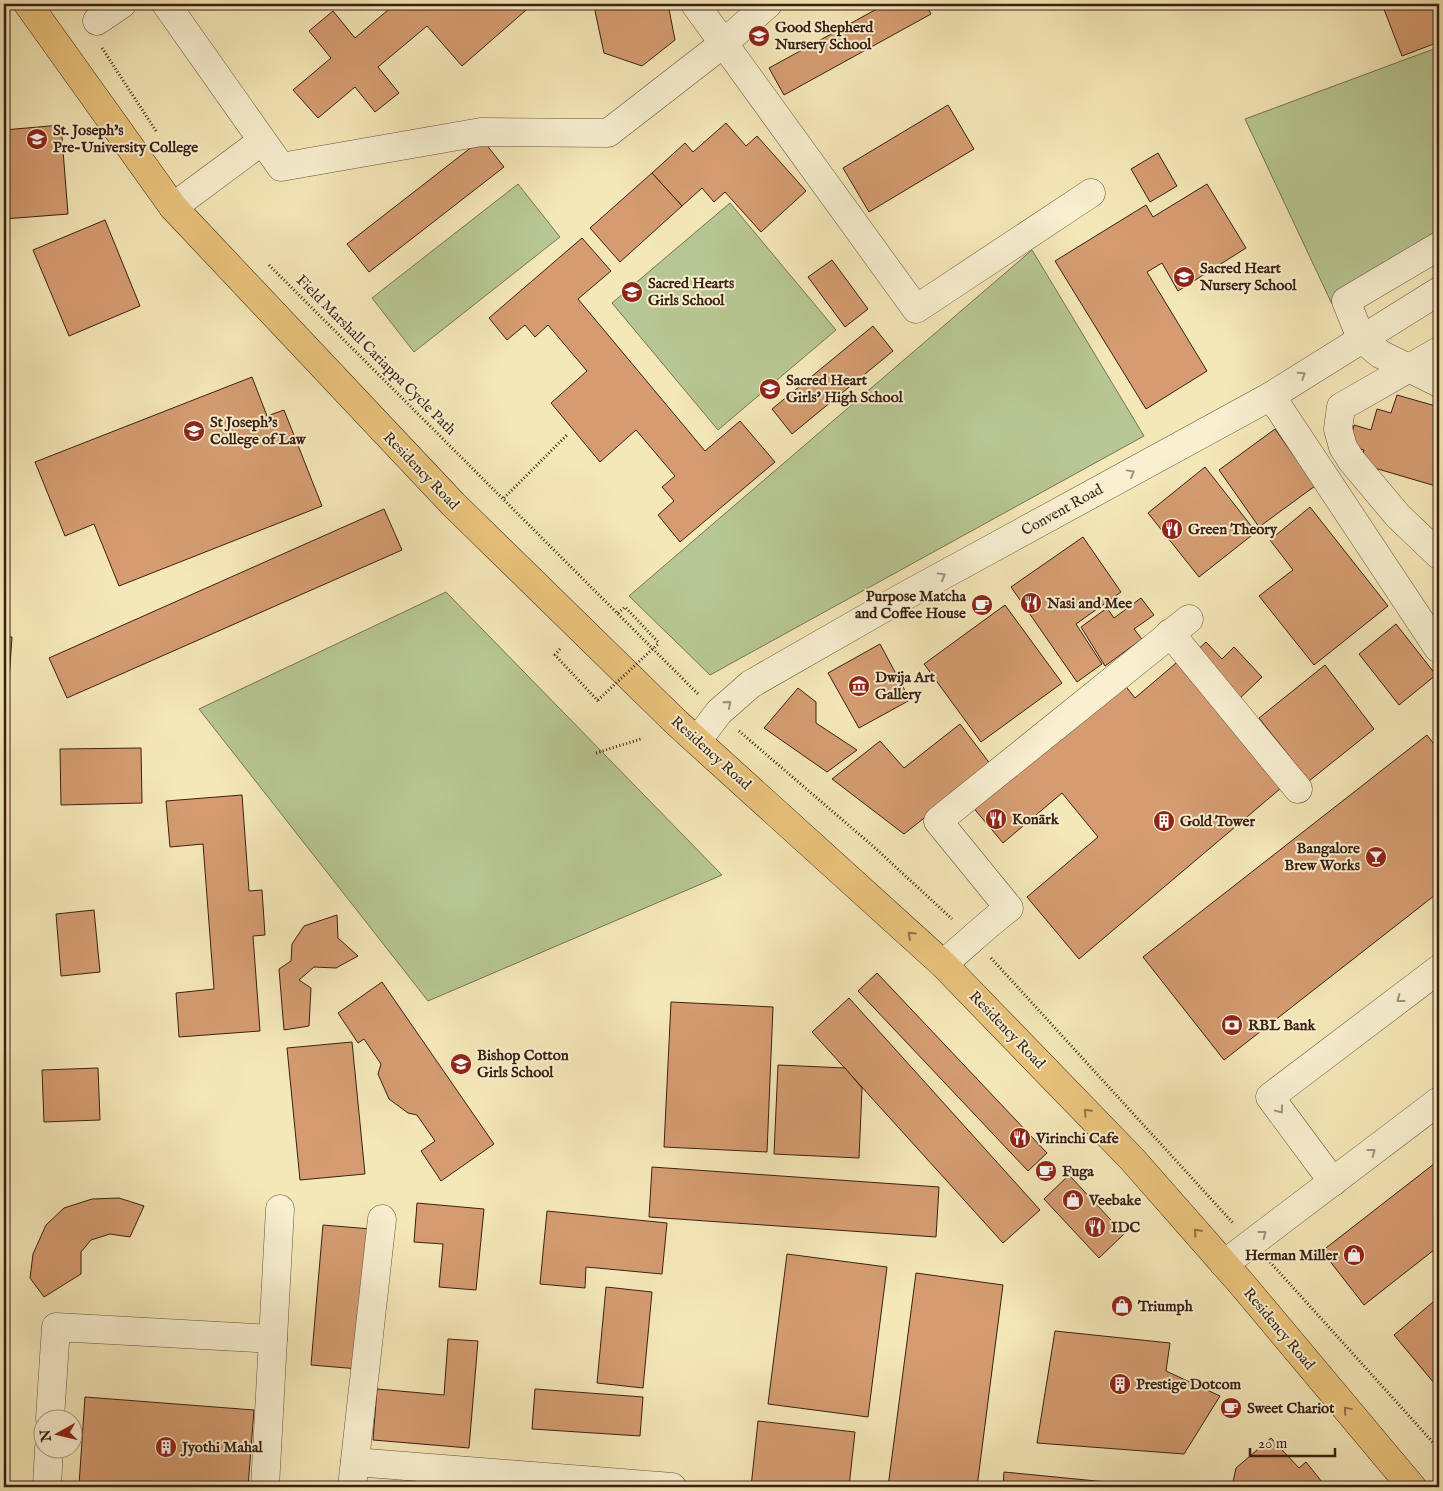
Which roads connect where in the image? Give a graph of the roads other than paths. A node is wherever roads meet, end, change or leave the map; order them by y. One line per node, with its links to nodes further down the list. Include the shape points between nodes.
1 (28, 4): 10 (main road, Residency Road)
2 (122, 4): 6 (street)
3 (166, 4): 8 (street)
4 (694, 4): 7 (street)
5 (768, 4): 7 (street)
6 (98, 33)
7 (724, 43): 8 (street, via 608,133 481,132 280,167); 9 (street, via 916,309)
8 (262, 141): 10 (street)
9 (1091, 193)
10 (173, 208): 20 (main road, Residency Road, via 453,504)
11 (1439, 246): 13 (street, via 1346,302)
12 (1439, 292): 13 (street, Convent Road)
13 (1361, 338): 15 (street, via 1380,354); 17 (street, Convent Road, one-way to 13)
14 (1439, 350): 15 (street)
15 (1411, 368): 16 (street); 18 (street, via 1341,407 1338,429 1351,460 1398,516)
16 (1439, 383)
17 (1271, 396): 19 (street); 20 (street, Convent Road, one-way to 17, via 718,712 751,684)
18 (1439, 555)
19 (1438, 648)
20 (697, 741): 22 (main road, Residency Road, one-way to 20)
21 (1298, 789): 22 (street, via 1180,626 938,821 1009,908)
22 (943, 964): 28 (main road, Residency Road, one-way to 22, via 1132,1159)
23 (1439, 969): 25 (street, one-way to 25, via 1270,1097)
24 (1439, 1101): 25 (street, one-way to 24)
25 (1333, 1182): 28 (street, one-way to 25)
26 (280, 1209): 29 (street)
27 (382, 1219): 32 (street)
28 (1224, 1264): 36 (main road, Residency Road, one-way to 28)
29 (273, 1339): 30 (street, via 56,1327); 34 (street)
30 (51, 1408)
31 (48, 1458): 33 (street)
32 (354, 1475): 35 (street)
33 (47, 1487)
34 (265, 1487)
35 (672, 1487)
36 (1412, 1487)

